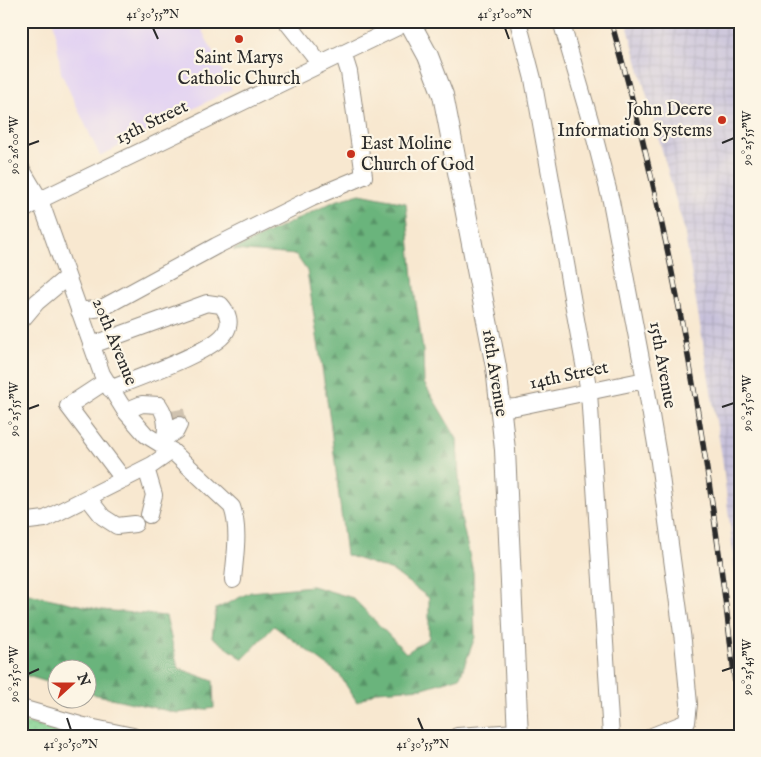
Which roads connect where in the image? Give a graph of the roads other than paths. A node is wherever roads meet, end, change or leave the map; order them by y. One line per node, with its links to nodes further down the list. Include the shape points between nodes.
1 (286, 21): 6 (street)
2 (409, 21): 5 (street, 13th Street); 18 (main road, 18th Avenue, via 428,56 443,95 496,367)
3 (518, 21): 16 (street, via 533,79)
4 (561, 21): 14 (street, 15th Avenue, via 610,201)
5 (343, 53): 6 (street, 13th Street); 11 (street, via 349,72 364,176 216,246 102,308)
6 (320, 64): 8 (street, 13th Street)
7 (21, 168): 8 (street, 20th Avenue)
8 (40, 200): 9 (street, 13th Street); 10 (street, 20th Avenue)
9 (21, 212)
10 (67, 277): 11 (street, 20th Avenue); 12 (street, via 37,302)
11 (79, 311): 13 (street, 20th Avenue)
12 (21, 321)
13 (92, 345): 15 (street, 20th Avenue); 15 (street, via 208,303 221,305 226,310 229,325 215,343)
14 (645, 380): 16 (street, 14th Street); 31 (street, 15th Avenue, via 659,462 689,704 686,722)
15 (108, 385): 19 (street, 20th Avenue); 22 (street, via 68,406)
16 (589, 392): 18 (street, 14th Street); 30 (street)
17 (159, 405): 19 (street, via 142,404); 20 (street, via 165,414); 20 (street, via 168,407 178,417 176,431)
18 (501, 408): 27 (main road, 18th Avenue)
19 (124, 411): 20 (street, 20th Avenue, via 146,435)
20 (166, 445): 21 (street); 25 (street, 20th Avenue, via 232,507 237,530)
21 (146, 468): 22 (street); 23 (street, via 154,495 142,520 117,526 103,518)
22 (124, 480): 23 (street)
23 (88, 498): 24 (street, via 45,519 29,521)
24 (21, 518)
25 (233, 580)
26 (21, 708): 28 (street)
27 (518, 734): 29 (street)
28 (133, 736)
29 (457, 736)
30 (611, 736)
31 (652, 736)

